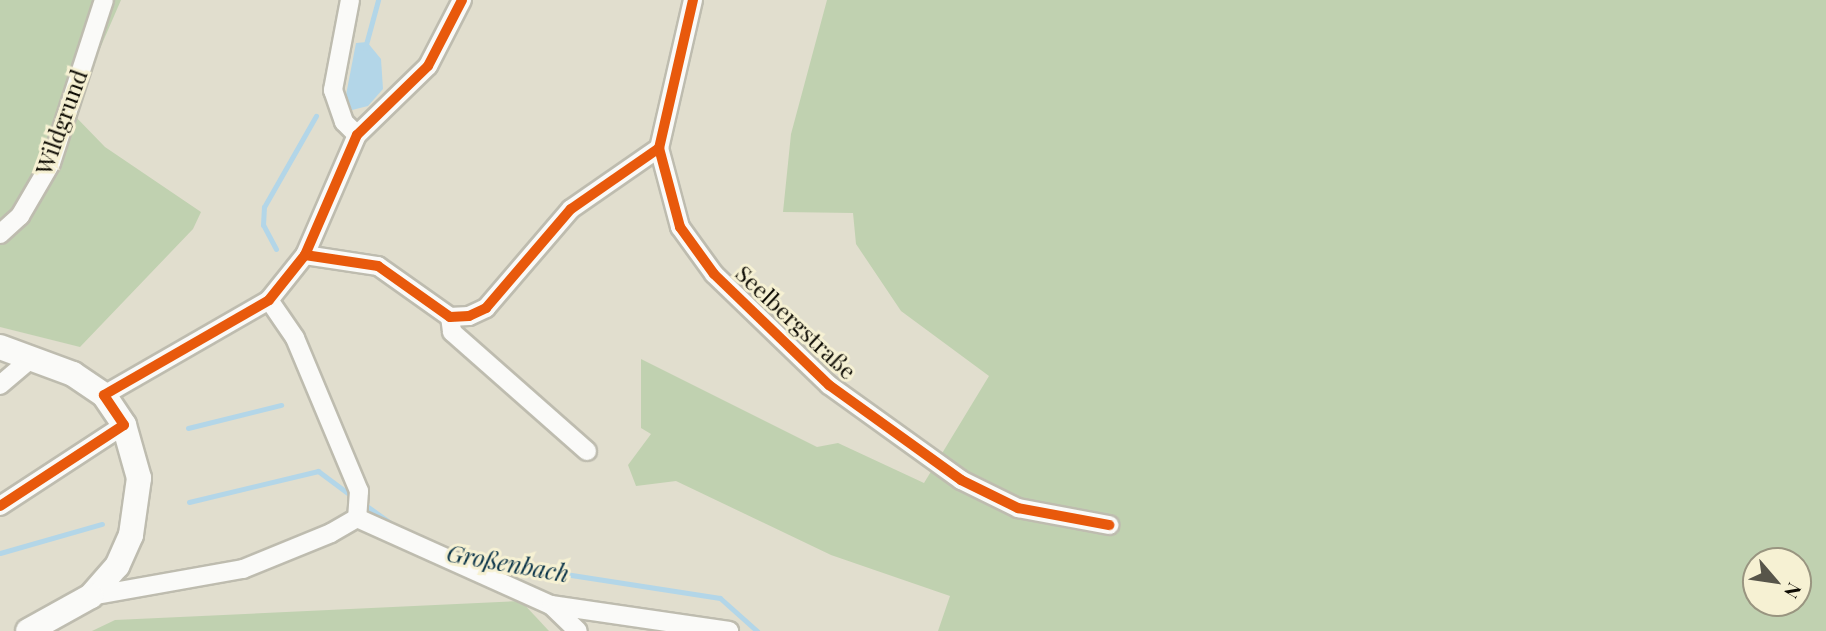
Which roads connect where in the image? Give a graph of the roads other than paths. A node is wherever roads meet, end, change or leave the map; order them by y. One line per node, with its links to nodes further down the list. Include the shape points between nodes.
1 (104, 0): 7 (street, Wildgrund, via 51,163 20,216)
2 (350, 0): 5 (street, via 333,90 344,122)
3 (462, 0): 5 (street, via 428,66)
4 (693, 0): 6 (street, Seelbergstraße)
5 (357, 135): 8 (street)
6 (659, 148): 10 (street, via 571,209 486,308 469,316); 19 (street, Seelbergstraße, via 680,227 695,248 714,274 829,385 961,480 1018,508)
7 (0, 234)
8 (305, 255): 9 (street); 10 (street, via 378,266)
9 (269, 300): 14 (street); 18 (street, via 295,338 350,468 359,491)
10 (450, 317): 16 (street, via 452,331)
11 (0, 347): 12 (main road)
12 (33, 357): 13 (street); 14 (main road, via 73,374)
13 (0, 385)
14 (104, 395): 15 (main road)
15 (124, 425): 17 (street); 20 (main road, via 139,478 138,507 117,566)
16 (587, 451)
17 (0, 506)
18 (357, 518): 20 (street, via 243,569); 21 (street)
19 (1109, 525)
20 (91, 596): 22 (main road)
21 (551, 605): 23 (street); 24 (street)
22 (28, 631)
23 (578, 631)
24 (729, 631)

